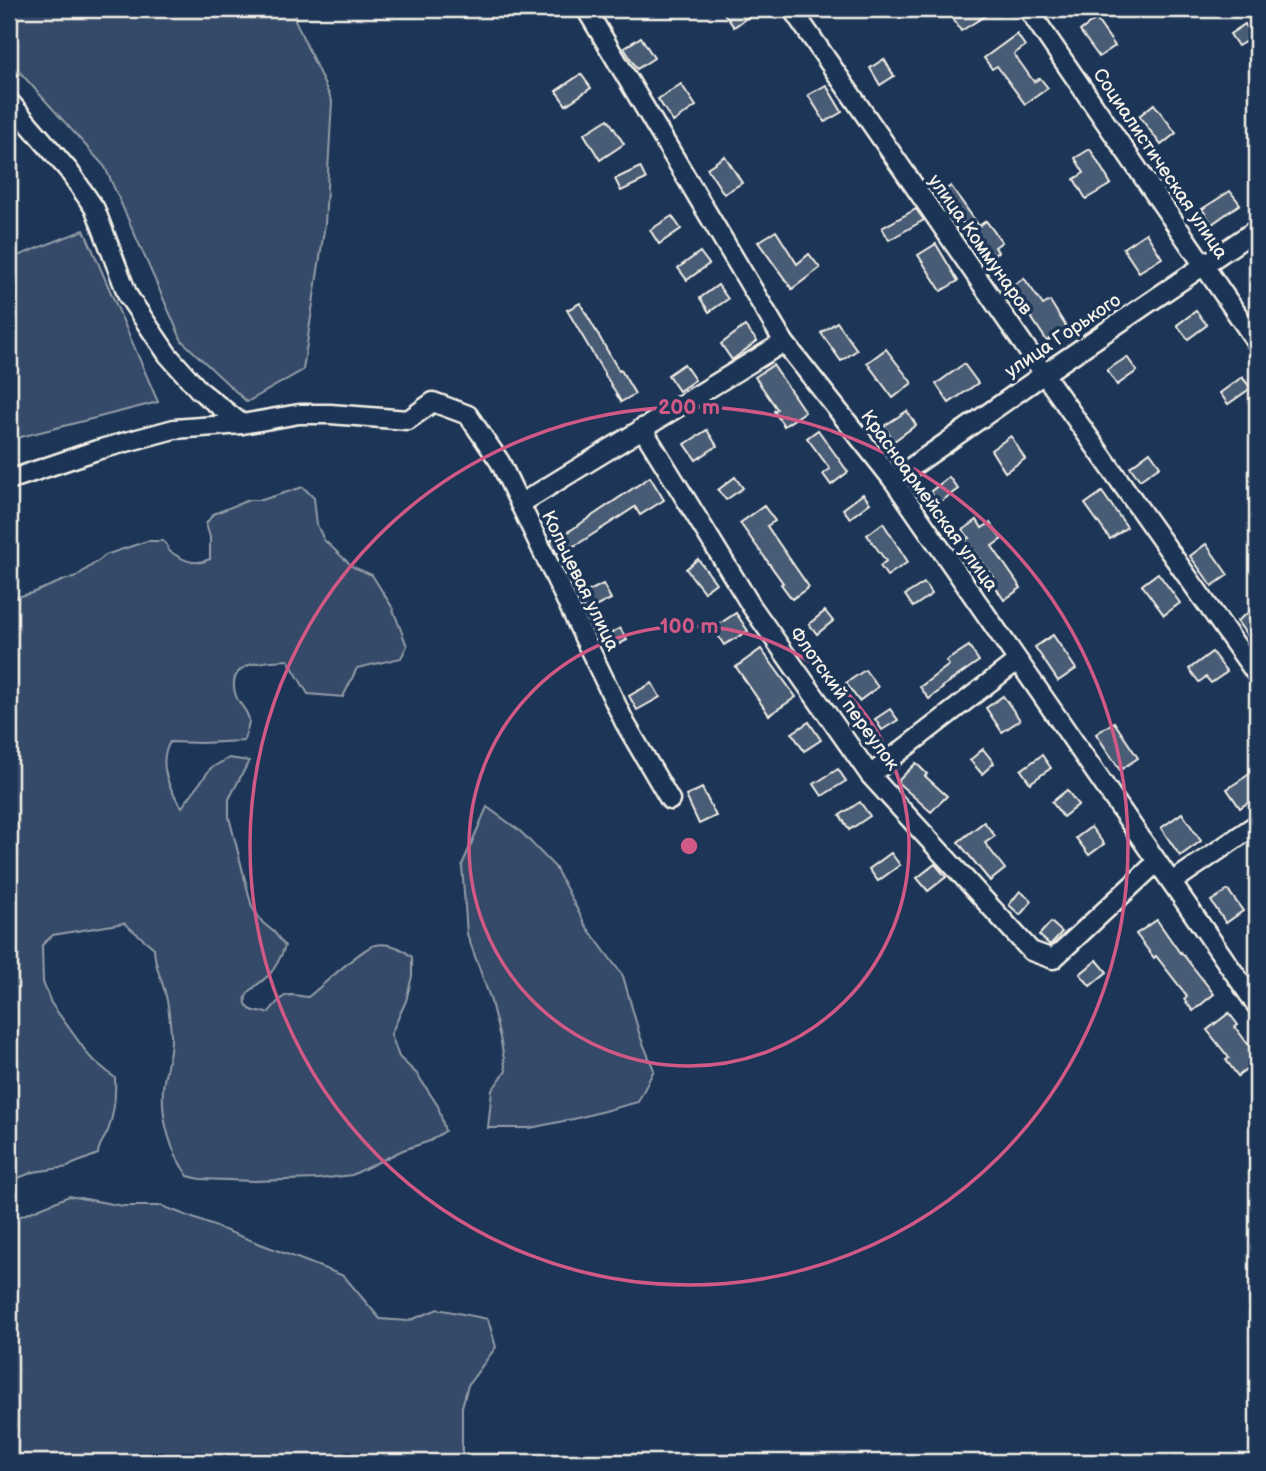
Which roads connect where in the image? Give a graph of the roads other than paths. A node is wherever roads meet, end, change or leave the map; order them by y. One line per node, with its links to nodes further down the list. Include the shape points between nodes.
1 (586, 9): 7 (street, Красноармейская улица)
2 (792, 9): 9 (street, улица Коммунаров)
3 (1028, 9): 6 (street, Социалистическая улица)
4 (9, 100): 10 (street, via 95,209 128,296 168,355 199,390)
5 (1257, 229): 6 (street, улица Горького)
6 (1204, 265): 8 (street, Социалистическая улица); 9 (street, улица Горького)
7 (783, 342): 11 (street, Кольцевая улица); 13 (street, Красноармейская улица)
8 (1257, 343)
9 (1044, 374): 13 (street, улица Горького); 16 (street, улица Коммунаров)
10 (242, 424): 12 (street, via 174,429); 14 (street, via 299,414 408,420 433,402 468,415 500,462)
11 (642, 428): 14 (street, Кольцевая улица); 17 (street, Флотский переулок, via 752,607)
12 (9, 480)
13 (893, 481): 15 (street, Красноармейская улица)
14 (520, 504): 18 (street, Кольцевая улица, via 625,723)
15 (1017, 661): 17 (street); 20 (street, Красноармейская улица)
16 (1257, 675)
17 (870, 775): 20 (street, Флотский переулок, via 1031,951 1053,959)
18 (670, 800)
19 (1257, 824): 21 (street)
20 (1157, 862): 21 (street, Красноармейская улица)
21 (1172, 882): 22 (street, Красноармейская улица)
22 (1257, 1006)

